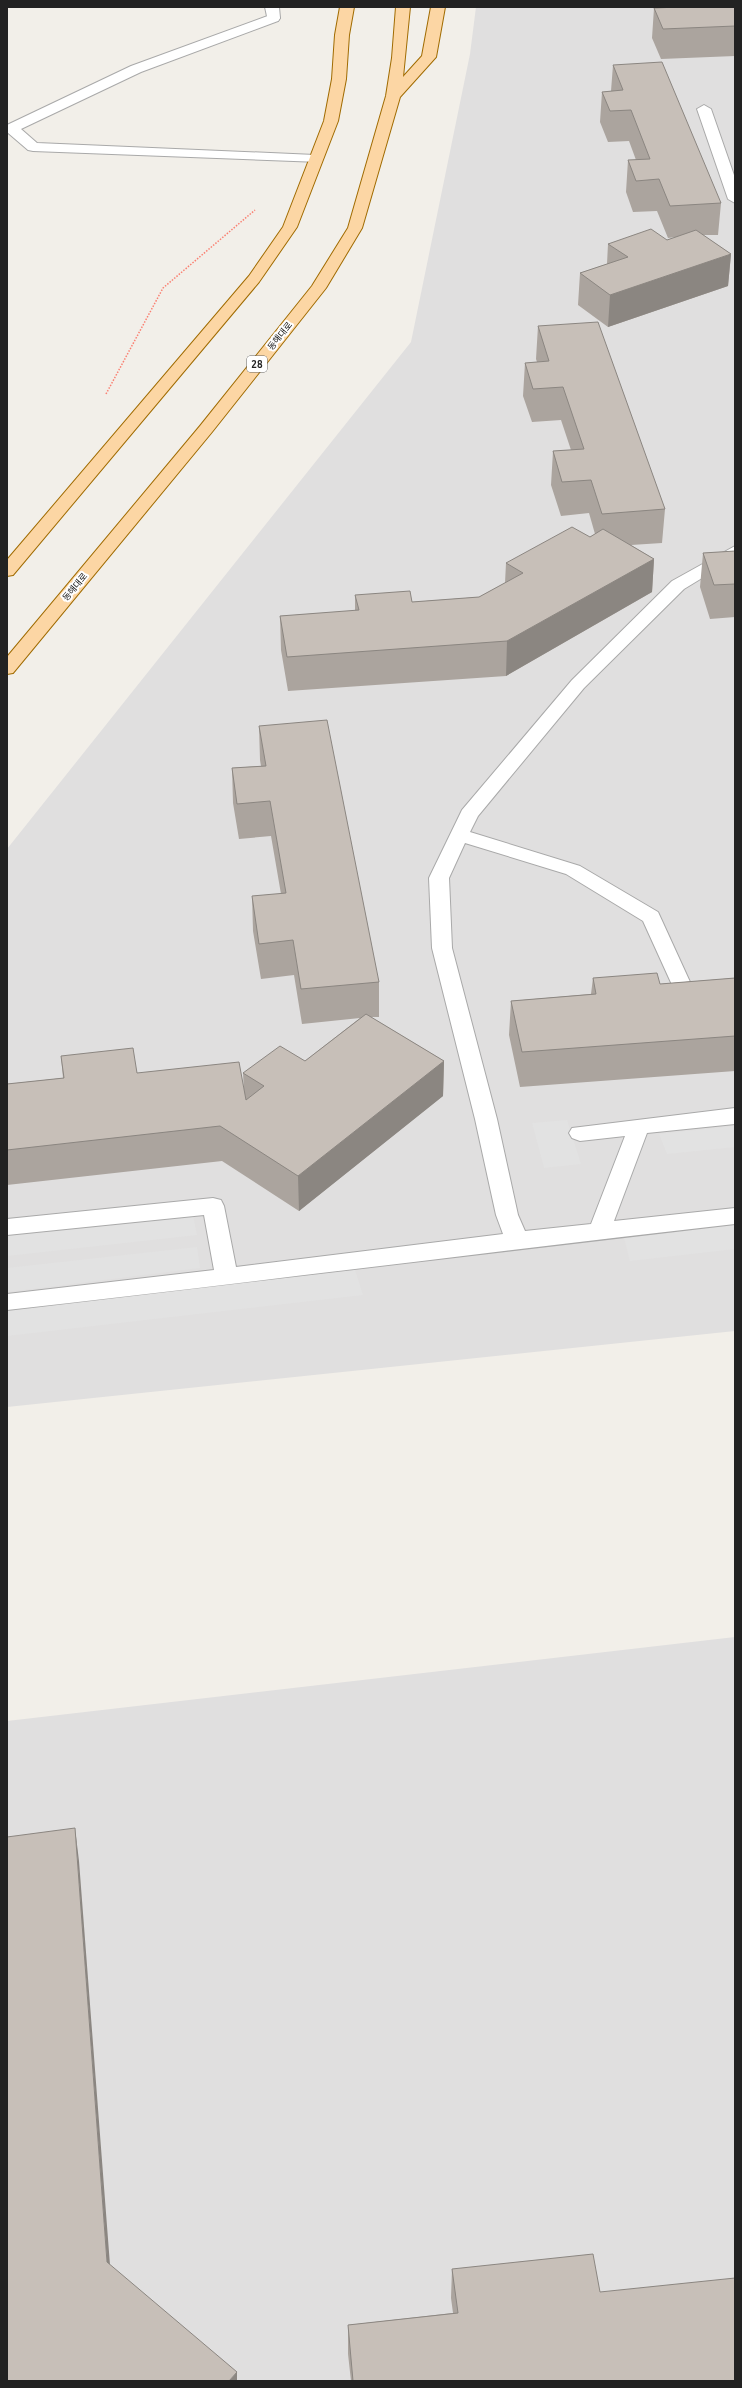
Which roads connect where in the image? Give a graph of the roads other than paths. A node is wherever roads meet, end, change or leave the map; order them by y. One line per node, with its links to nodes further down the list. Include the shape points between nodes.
1 (333, 7): 6 (main road)
2 (347, 7): 6 (main road)
3 (403, 7): 7 (main road, 동해대로 / 28)
4 (438, 7): 7 (main road, via 429,57)
5 (272, 12): 9 (lane, via 136,70 11,128 33,147)
6 (342, 35): 9 (main road, via 339,79 331,121)
7 (393, 96): 13 (main road, 동해대로 / 28, via 356,228 318,288 206,429)
8 (704, 109): 10 (lane)
9 (315, 159): 12 (main road, via 290,227 254,279)
10 (735, 199)
11 (735, 551): 14 (lane, via 678,585 578,684 469,814)
12 (7, 571)
13 (7, 669)
14 (459, 835): 15 (lane, via 573,870 651,916); 22 (lane, via 439,878 442,948 486,1119 507,1215)
15 (680, 982)
16 (735, 1116): 17 (lane)
17 (638, 1126): 18 (lane); 21 (lane)
18 (580, 1133)
19 (735, 1216): 21 (lane)
20 (7, 1227): 23 (lane, via 213,1206)
21 (599, 1231): 22 (lane)
22 (517, 1240): 23 (lane)
23 (227, 1277): 24 (lane)
24 (7, 1302)

